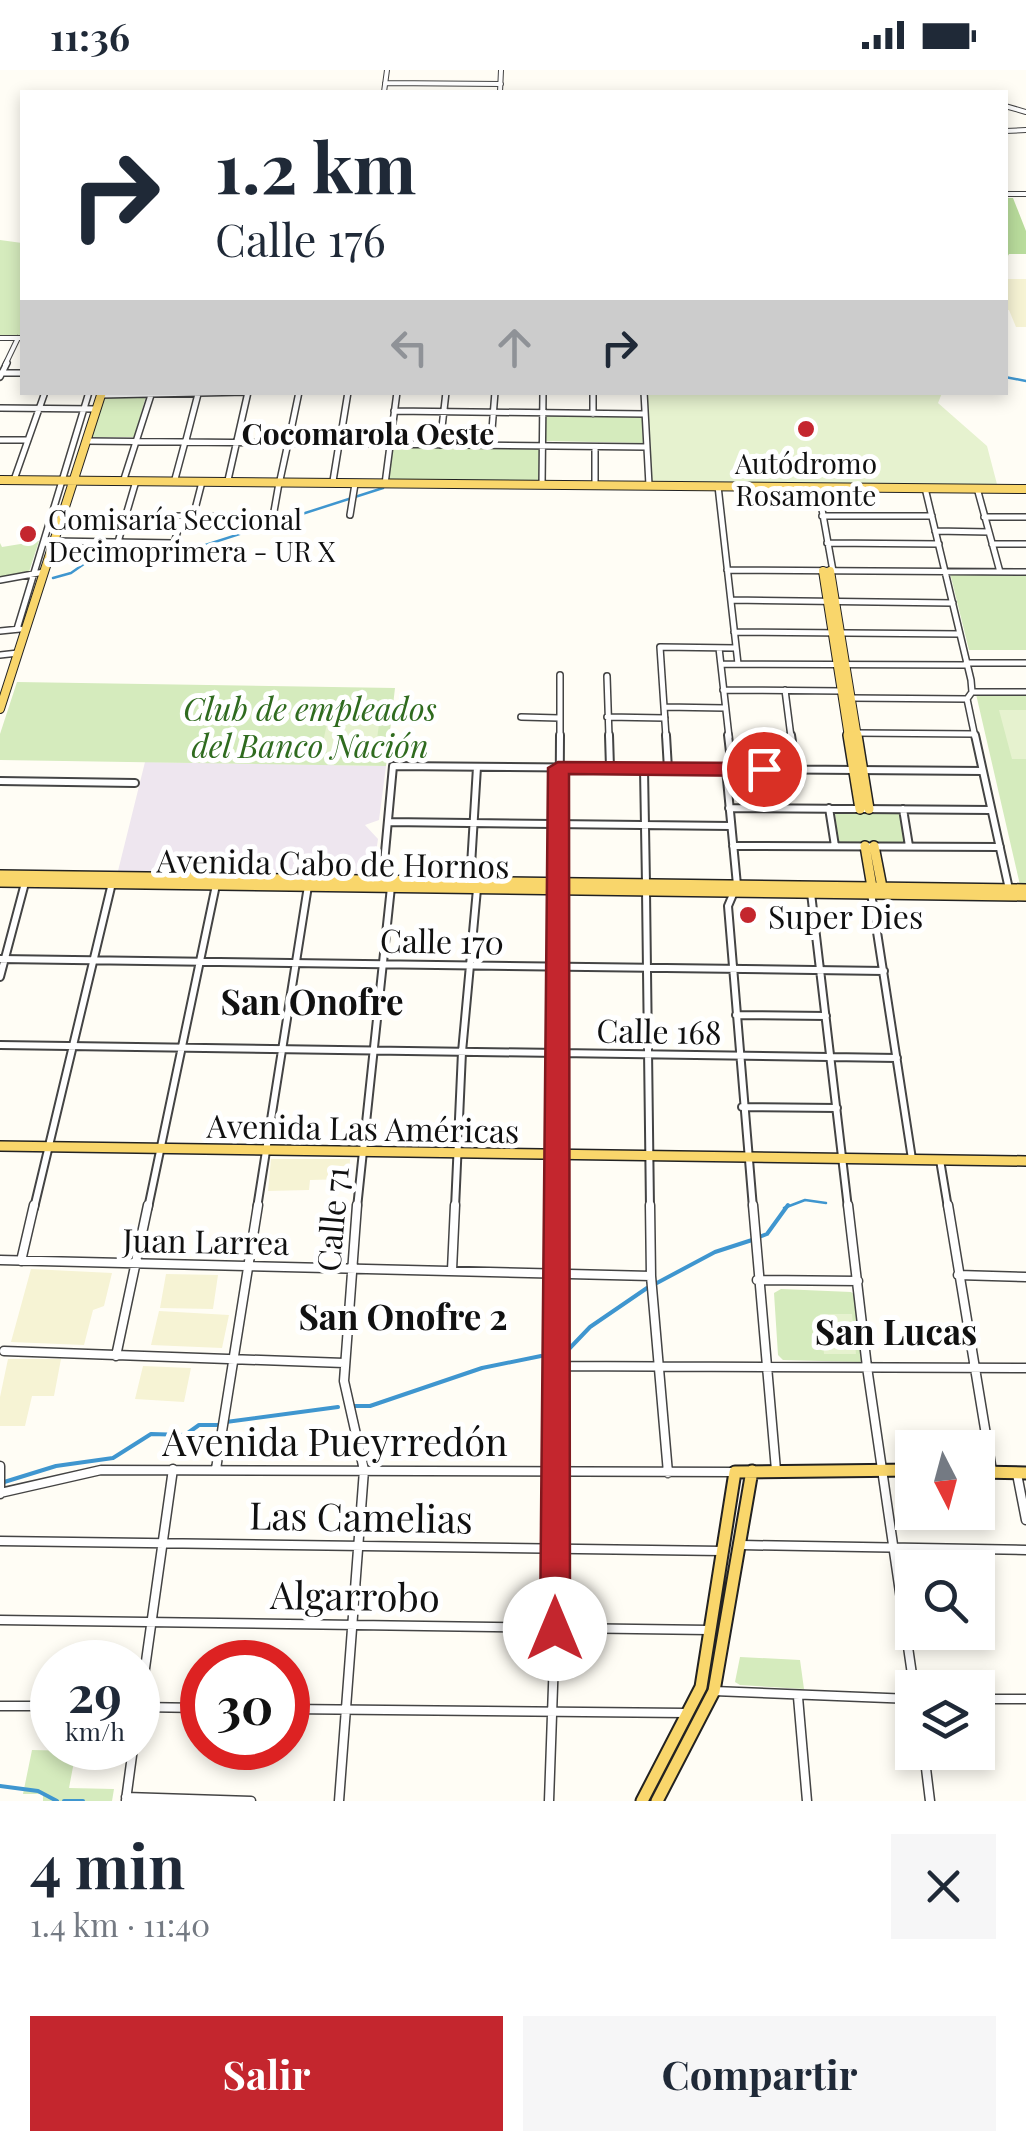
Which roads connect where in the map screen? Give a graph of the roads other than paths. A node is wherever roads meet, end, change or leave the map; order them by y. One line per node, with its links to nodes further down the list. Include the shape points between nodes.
1 (387, 70): 3 (street)
2 (501, 70): 4 (street)
3 (385, 83): 4 (street); 5 (street)
4 (500, 84): 6 (street)
5 (384, 90)
6 (500, 90)
7 (0, 338): 8 (street)
8 (20, 338): 9 (street)
9 (1, 374)
10 (43, 395): 27 (street)
11 (88, 395): 28 (street)
12 (101, 395): 29 (main road)
13 (126, 395): 25 (street)
14 (174, 395): 25 (street)
15 (198, 395): 40 (street)
16 (247, 395): 41 (street)
17 (299, 395): 42 (street)
18 (348, 395): 43 (street)
19 (397, 395): 30 (street)
20 (446, 395): 31 (street)
21 (495, 395): 32 (street)
22 (543, 395): 33 (street)
23 (593, 395): 34 (street)
24 (644, 395): 35 (street)
25 (151, 396): 39 (street)
26 (0, 408): 27 (street)
27 (39, 408): 28 (street); 37 (street)
28 (84, 408): 29 (street); 53 (street)
29 (96, 408): 38 (main road)
30 (394, 411): 31 (street); 45 (street)
31 (443, 412): 32 (street); 46 (street)
32 (494, 412): 33 (street); 44 (street)
33 (543, 413): 34 (street); 47 (street)
34 (594, 414): 35 (street)
35 (645, 414): 49 (street)
36 (0, 440): 37 (street)
37 (28, 440): 50 (street)
38 (86, 440): 39 (street); 54 (main road)
39 (136, 440): 40 (street); 52 (street)
40 (185, 441): 41 (street); 55 (street)
41 (236, 441): 42 (street); 56 (street)
42 (288, 442): 43 (street); 58 (street)
43 (340, 442): 45 (street); 59 (street)
44 (492, 442): 46 (street); 47 (street)
45 (389, 443): 46 (street); 61 (street)
46 (440, 443): 47 (street)
47 (542, 444): 48 (street); 63 (street)
48 (595, 445): 49 (street); 64 (street)
49 (646, 445): 65 (street)
50 (14, 477): 51 (main road); 53 (main road)
51 (0, 478): 53 (main road)
52 (124, 478): 54 (main road); 55 (main road)
53 (62, 479): 54 (main road); 94 (street)
54 (74, 479): 57 (main road); 72 (main road)
55 (176, 479): 56 (main road)
56 (228, 480): 58 (main road)
57 (136, 481): 60 (main road); 73 (street)
58 (279, 481): 59 (main road); 60 (main road); 62 (main road); 77 (street, via 273,517)
59 (334, 481): 61 (main road)
60 (202, 482): 77 (street)
61 (386, 482): 62 (main road); 63 (main road)
62 (355, 484): 71 (street)
63 (542, 484): 64 (main road)
64 (595, 484): 65 (main road)
65 (649, 485): 66 (main road)
66 (718, 486): 67 (main road); 88 (street)
67 (818, 487): 68 (main road); 74 (street)
68 (925, 488): 69 (main road); 75 (street)
69 (976, 488): 70 (main road); 78 (street)
70 (1026, 488)
71 (350, 515)
72 (62, 516): 73 (street); 82 (main road)
73 (126, 516): 76 (street); 83 (street)
74 (822, 516): 75 (street); 84 (street)
75 (932, 516): 80 (street)
76 (182, 517): 77 (street); 83 (street, via 174,543)
77 (193, 517)
78 (984, 517): 79 (street); 81 (street)
79 (1026, 517)
80 (936, 530): 81 (street); 85 (street)
81 (988, 532): 86 (street)
82 (54, 541): 83 (street); 90 (main road)
83 (118, 542)
84 (827, 544): 85 (street); 89 (street)
85 (938, 544): 91 (street)
86 (992, 544): 87 (street); 92 (street)
87 (1026, 544)
88 (727, 570): 89 (street); 96 (street)
89 (828, 571): 91 (street); 97 (main road)
90 (44, 572): 94 (street); 99 (main road)
91 (945, 572): 92 (street); 98 (street)
92 (1000, 572): 93 (street)
93 (1026, 572)
94 (32, 574): 95 (street); 99 (street)
95 (0, 580)
96 (730, 600): 97 (street); 101 (street)
97 (831, 601): 98 (street); 102 (main road)
98 (952, 603): 103 (street)
99 (21, 629): 100 (street); 106 (main road)
100 (0, 631)
101 (734, 632): 102 (street); 105 (street)
102 (837, 633): 103 (street); 110 (main road)
103 (960, 634): 111 (street)
104 (719, 648): 105 (street); 108 (street); 123 (street, via 660,647)
105 (736, 648): 109 (street)
106 (18, 653): 107 (street); 115 (main road)
107 (0, 655)
108 (721, 664): 109 (street); 116 (street)
109 (738, 664): 110 (street)
110 (842, 664): 111 (street); 118 (main road); 121 (main road)
111 (966, 664): 112 (street); 119 (street)
112 (1026, 664)
113 (560, 675): 128 (street)
114 (607, 676): 126 (street)
115 (5, 680): 125 (main road)
116 (723, 690): 117 (street); 124 (street)
117 (785, 690): 118 (street); 138 (street)
118 (843, 690): 130 (main road)
119 (972, 692): 120 (street); 122 (street)
120 (1026, 692)
121 (851, 698): 122 (street); 130 (main road)
122 (966, 699): 131 (street)
123 (664, 708): 124 (street); 129 (street)
124 (725, 708): 137 (street)
125 (0, 709)
126 (607, 717): 129 (street); 134 (street)
127 (521, 718): 128 (street)
128 (559, 718): 133 (street)
129 (665, 718): 135 (street)
130 (852, 733): 131 (street); 139 (main road)
131 (974, 734): 140 (street)
132 (476, 767): 133 (street); 148 (street, Calle 71, via 393,766); 149 (street)
133 (558, 768): 134 (street); 150 (street)
134 (610, 768): 136 (street)
135 (668, 768): 136 (street); 137 (street)
136 (644, 769): 151 (street)
137 (729, 769): 138 (street); 143 (street)
138 (796, 770): 139 (street)
139 (858, 770): 140 (street); 145 (main road)
140 (983, 771): 147 (street)
141 (0, 781): 142 (street)
142 (135, 783)
143 (729, 808): 144 (street); 152 (street)
144 (829, 808): 145 (street); 154 (street)
145 (865, 809): 146 (street)
146 (903, 809): 147 (street); 156 (street)
147 (991, 810): 157 (street)
148 (388, 822): 149 (street); 161 (street, Calle 71)
149 (472, 822): 150 (street); 163 (street)
150 (558, 823): 151 (street); 165 (street)
151 (644, 824): 152 (street); 166 (street)
152 (731, 826): 153 (street)
153 (733, 846): 154 (street); 167 (street)
154 (835, 846): 155 (street)
155 (869, 846): 156 (street); 168 (main road)
156 (909, 846): 157 (street)
157 (1000, 847): 169 (street)
158 (0, 879): 159 (main road, Avenida Cabo de Hornos); 160 (main road, Avenida Cabo de Hornos)
159 (112, 880): 160 (main road, Avenida Cabo de Hornos); 161 (main road, Avenida Cabo de Hornos); 162 (main road, Avenida Cabo de Hornos); 173 (street)
160 (25, 882): 172 (street)
161 (387, 884): 163 (main road, Avenida Cabo de Hornos); 164 (main road, Avenida Cabo de Hornos); 176 (street, Calle 71)
162 (216, 885): 164 (main road, Avenida Cabo de Hornos); 174 (street)
163 (474, 885): 165 (main road, Avenida Cabo de Hornos); 177 (street)
164 (308, 886): 175 (street)
165 (557, 886): 166 (main road, Avenida Cabo de Hornos); 178 (street)
166 (646, 887): 167 (main road, Avenida Cabo de Hornos); 179 (street)
167 (734, 889): 168 (main road, Avenida Cabo de Hornos); 171 (main road, Avenida Cabo de Hornos); 180 (street, via 728,906)
168 (874, 889): 169 (main road, Avenida Cabo de Hornos); 170 (main road, Avenida Cabo de Hornos); 171 (main road, Avenida Cabo de Hornos); 182 (street)
169 (1009, 889): 170 (main road, Avenida Cabo de Hornos)
170 (1026, 892)
171 (811, 893): 181 (street)
172 (2, 959): 173 (street, Calle 170); 183 (street)
173 (92, 960): 174 (street, Calle 170); 187 (street)
174 (200, 962): 175 (street, Calle 170); 188 (street)
175 (296, 963): 176 (street, Calle 170); 189 (street)
176 (381, 964): 177 (street, Calle 170); 190 (street, Calle 71)
177 (470, 966): 178 (street, Calle 170); 191 (street)
178 (557, 966): 179 (street, Calle 170); 192 (street)
179 (646, 968): 180 (street, Calle 170); 193 (street)
180 (732, 969): 181 (street, Calle 170); 184 (street)
181 (820, 970): 182 (street, Calle 170); 185 (street)
182 (884, 971): 196 (street)
183 (0, 977)
184 (736, 1016): 185 (street); 194 (street)
185 (826, 1016): 195 (street)
186 (0, 1046): 187 (street, Calle 168)
187 (72, 1046): 188 (street, Calle 168); 200 (street)
188 (180, 1049): 189 (street, Calle 168); 201 (street)
189 (282, 1050): 190 (street, Calle 168); 202 (street)
190 (372, 1051): 191 (street, Calle 168); 203 (street, Calle 71)
191 (462, 1052): 192 (street, Calle 168); 204 (street)
192 (556, 1053): 193 (street, Calle 168); 205 (street)
193 (648, 1054): 194 (street, Calle 168); 206 (street)
194 (739, 1056): 195 (street, Calle 168); 197 (street)
195 (831, 1057): 196 (street, Calle 168); 198 (street)
196 (897, 1058): 208 (street)
197 (742, 1107): 198 (street); 207 (street)
198 (837, 1108): 209 (street)
199 (0, 1146): 200 (main road, Avenida Las Américas)
200 (48, 1147): 201 (main road, Avenida Las Américas); 213 (street)
201 (159, 1149): 202 (main road, Avenida Las Américas); 214 (street)
202 (266, 1150): 203 (main road, Avenida Las Américas); 215 (street)
203 (361, 1152): 204 (main road, Avenida Las Américas); 216 (street, Calle 71)
204 (457, 1154): 205 (main road, Avenida Las Américas); 217 (street)
205 (555, 1156): 206 (main road, Avenida Las Américas); 218 (street)
206 (648, 1156): 207 (main road, Avenida Las Américas); 220 (street)
207 (746, 1158): 209 (main road, Avenida Las Américas); 222 (street)
208 (912, 1159): 209 (main road, Avenida Las Américas); 210 (main road, Avenida Las Américas)
209 (843, 1160): 223 (street)
210 (940, 1160): 211 (main road, Avenida Las Américas); 219 (street)
211 (1026, 1161)
212 (0, 1260): 213 (street, Juan Larrea)
213 (22, 1261): 214 (street, Juan Larrea)
214 (134, 1263): 215 (street, Juan Larrea); 225 (street)
215 (248, 1266): 216 (street, Juan Larrea); 226 (street)
216 (352, 1268): 217 (street, Juan Larrea); 227 (street, Calle 71)
217 (452, 1270): 218 (street, Juan Larrea)
218 (554, 1274): 220 (street, Juan Larrea); 228 (street)
219 (958, 1274): 221 (street); 231 (street)
220 (651, 1276): 229 (street)
221 (1026, 1277)
222 (757, 1280): 223 (street); 230 (street)
223 (858, 1281): 232 (street)
224 (4, 1351): 225 (street)
225 (116, 1356): 226 (street)
226 (234, 1359): 227 (street); 237 (street)
227 (344, 1363): 238 (street, Calle 71)
228 (554, 1366): 229 (street); 242 (street)
229 (657, 1366): 230 (street); 246 (street)
230 (768, 1367): 232 (street); 239 (street)
231 (973, 1367): 232 (street); 233 (street); 234 (street)
232 (867, 1368): 240 (street)
233 (1026, 1368)
234 (985, 1430)
235 (0, 1466): 248 (street)
236 (174, 1469): 237 (street, Avenida Pueyrredón); 249 (street, Avenida Pueyrredón, via 101,1470); 252 (street)
237 (216, 1470): 238 (street, Avenida Pueyrredón)
238 (364, 1470): 242 (street, Avenida Pueyrredón); 254 (street, Calle 71)
239 (776, 1470): 240 (main road, Avenida Pueyrredón); 243 (main road, Avenida Pueyrredón)
240 (881, 1470): 241 (main road, Avenida Pueyrredón); 255 (street)
241 (895, 1470)
242 (556, 1471): 246 (street, Avenida Pueyrredón); 256 (street)
243 (752, 1471): 244 (main road, Avenida Pueyrredón); 253 (main road)
244 (735, 1472): 246 (street, Avenida Pueyrredón); 258 (main road)
245 (995, 1472): 247 (main road)
246 (668, 1473)
247 (1022, 1473): 250 (street)
248 (2, 1481): 249 (street)
249 (0, 1494)
250 (1026, 1520)
251 (0, 1541): 252 (street, Las Camelias)
252 (163, 1542): 254 (street, Las Camelias); 260 (street)
253 (742, 1545): 255 (street); 266 (main road)
254 (358, 1546): 256 (street, Las Camelias); 261 (street, Calle 71)
255 (892, 1549): 257 (street); 265 (street)
256 (556, 1550): 258 (street, Las Camelias); 262 (street)
257 (1026, 1550)
258 (722, 1552): 263 (main road)
259 (0, 1620): 260 (street, Algarrobo)
260 (151, 1622): 261 (street, Algarrobo); 264 (street)
261 (351, 1625): 262 (street, Algarrobo); 274 (street, Calle 71)
262 (555, 1629): 263 (street, Algarrobo); 275 (street)
263 (709, 1630): 266 (main road)
264 (148, 1640)
265 (911, 1670)
266 (707, 1691): 267 (street); 276 (main road)
267 (798, 1697): 268 (street); 285 (street)
268 (895, 1698)
269 (995, 1699): 270 (street)
270 (1026, 1699)
271 (0, 1706): 272 (street)
272 (30, 1706)
273 (310, 1710): 274 (street)
274 (345, 1710): 275 (street); 281 (street, Calle 71)
275 (553, 1712): 276 (street); 282 (street)
276 (695, 1714): 283 (main road); 284 (main road)
277 (130, 1770): 279 (street)
278 (926, 1770): 286 (street)
279 (126, 1799): 280 (street)
280 (252, 1801)
281 (339, 1801)
282 (550, 1801)
283 (642, 1801)
284 (657, 1801)
285 (807, 1801)
286 (930, 1801)

